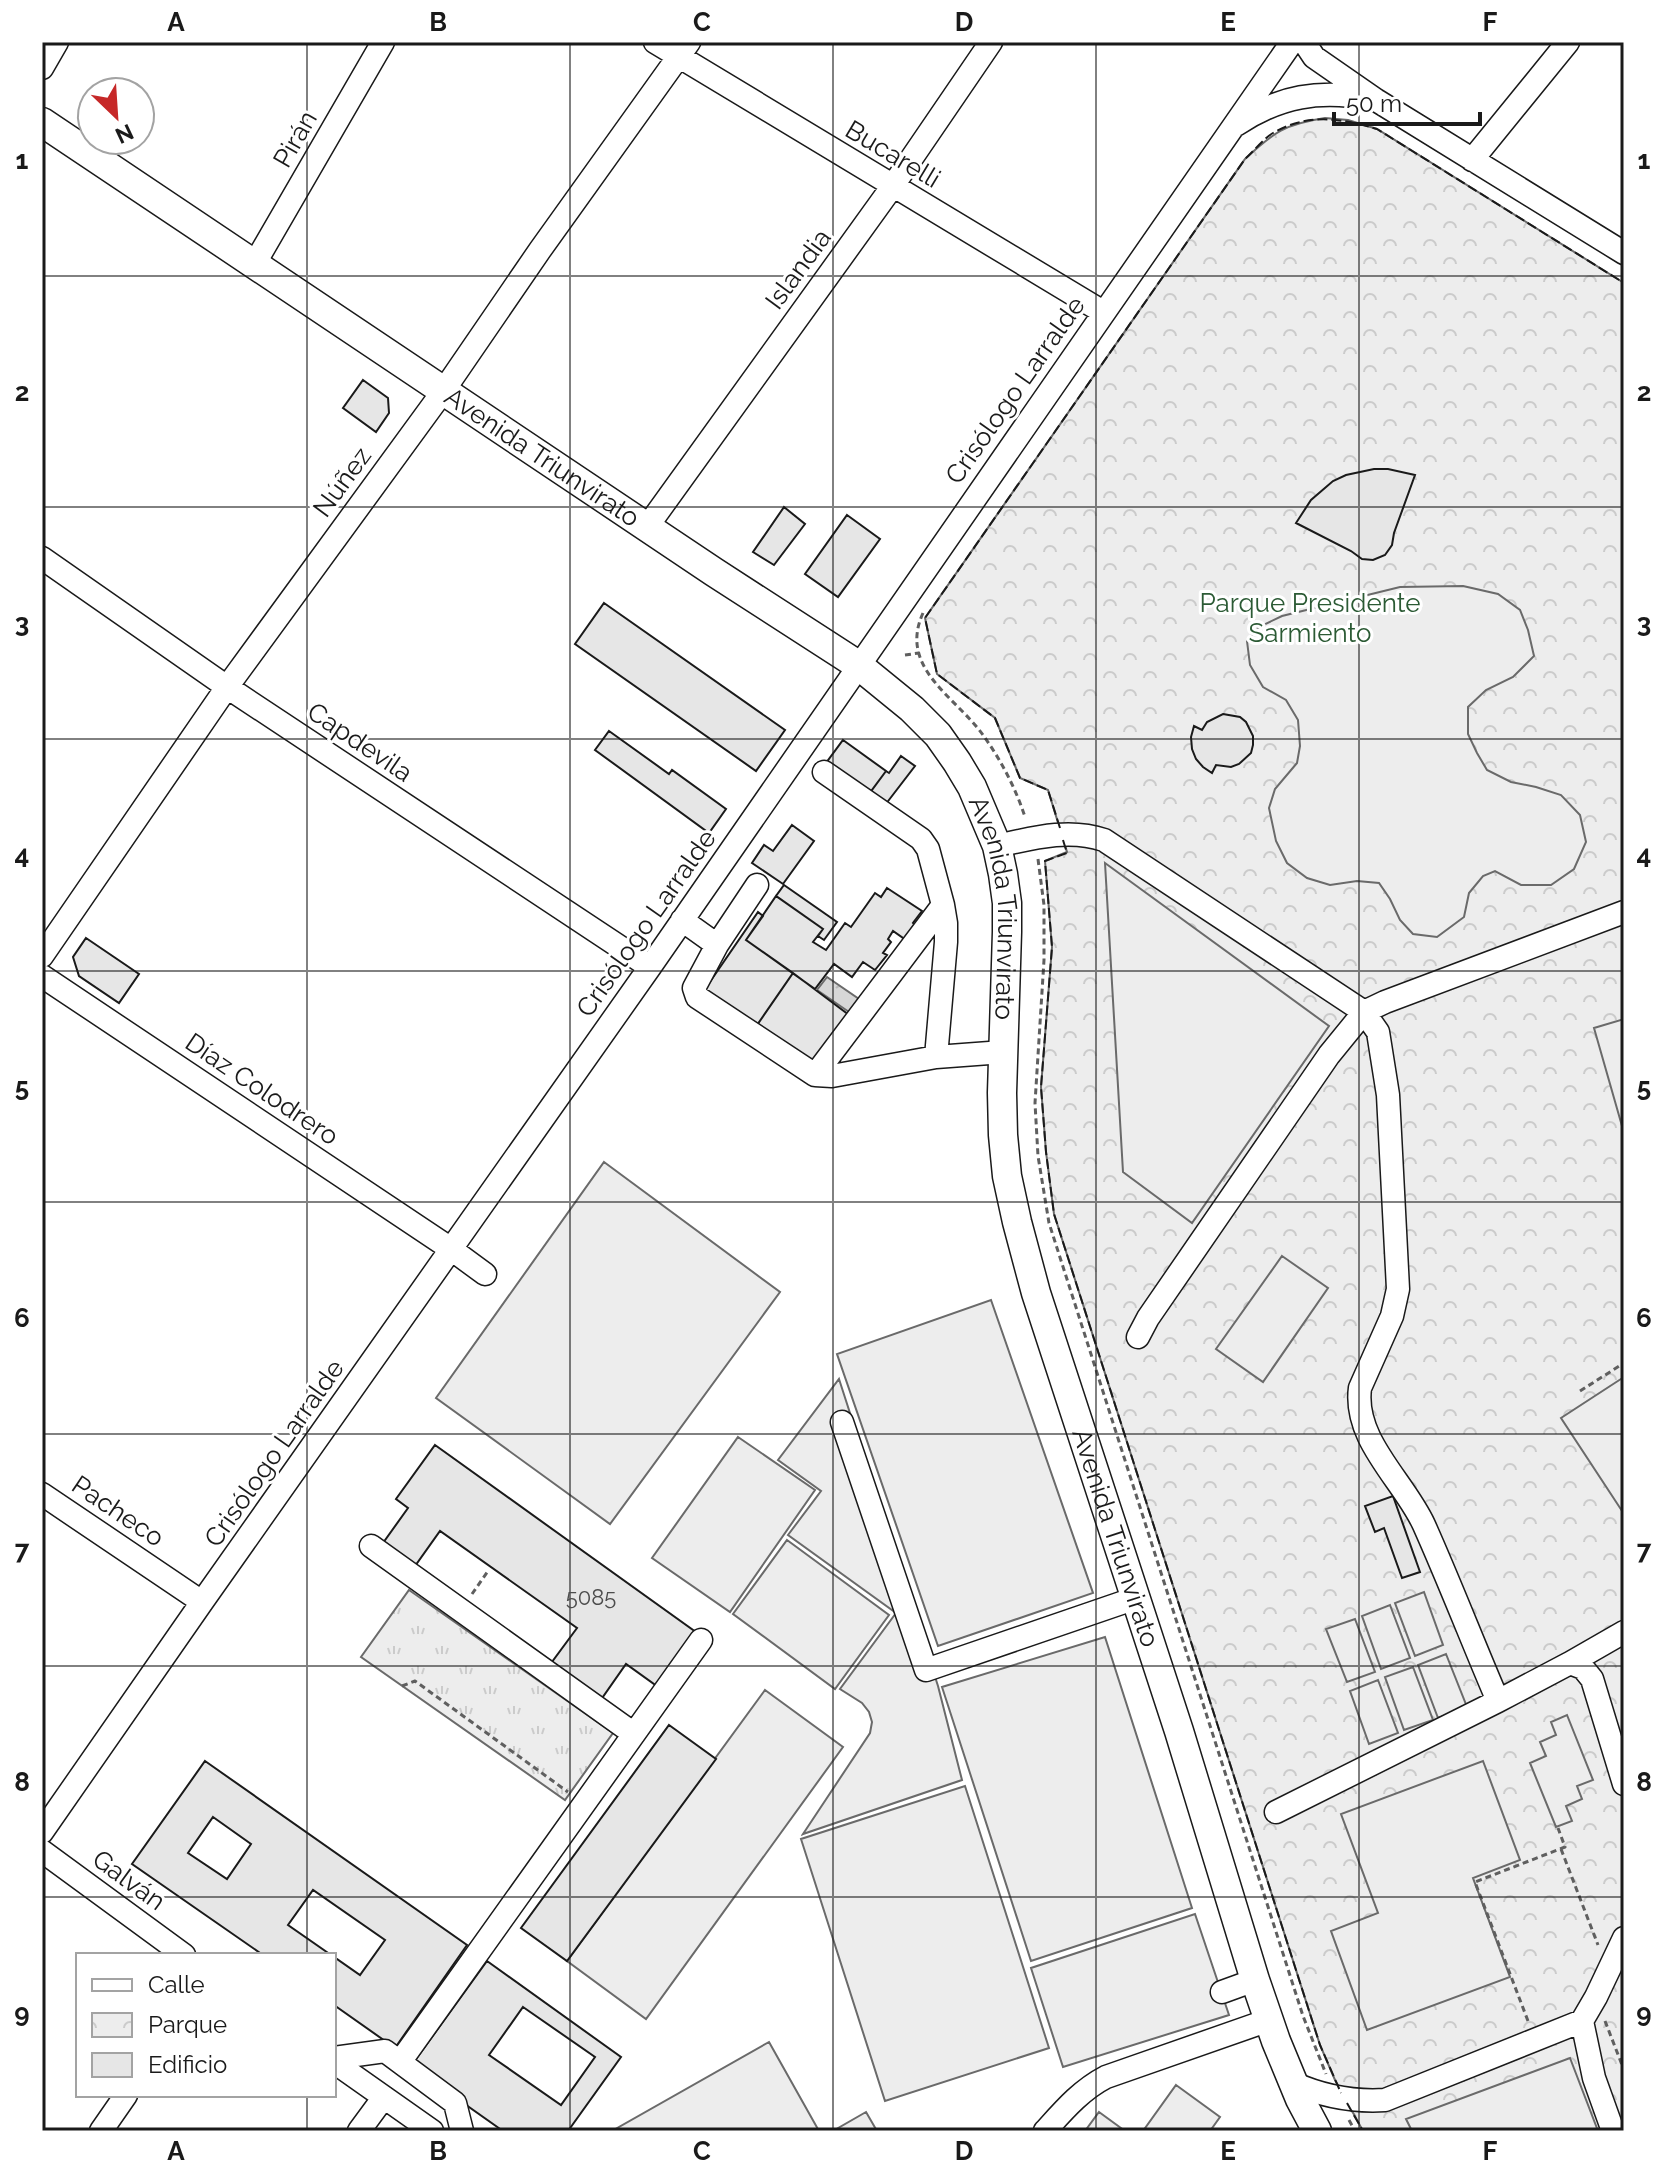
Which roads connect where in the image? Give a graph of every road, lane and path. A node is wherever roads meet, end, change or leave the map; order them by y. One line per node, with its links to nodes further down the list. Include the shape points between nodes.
1 (57, 42): 9 (street)
2 (383, 42): 16 (street, Pirán)
3 (655, 42): 8 (street, Bucarelli)
4 (991, 42): 14 (street, Islandia)
5 (1292, 42): 12 (street, Crisólogo Larralde)
6 (1304, 42): 10 (street, via 1314,57)
7 (1568, 42): 13 (street)
8 (684, 49): 14 (street, Bucarelli); 18 (street, Núñez)
9 (42, 68)
10 (1376, 100): 12 (street, via 1296,97); 13 (street)
11 (42, 122): 16 (main road, Avenida Triunvirato)
12 (1230, 129): 17 (street, Crisólogo Larralde)
13 (1472, 160): 15 (street)
14 (892, 187): 17 (street, Bucarelli); 19 (street, Islandia)
15 (1623, 252)
16 (255, 263): 18 (main road, Avenida Triunvirato)
17 (1103, 312): 24 (street, Crisólogo Larralde)
18 (444, 390): 19 (main road, Avenida Triunvirato); 25 (street, Núñez)
19 (647, 527): 24 (main road, Avenida Triunvirato)
20 (42, 558): 25 (street, Capdevila)
21 (923, 613): 22 (path, via 916,637)
22 (919, 653): 23 (path); 27 (path, via 929,677 999,759)
23 (905, 655)
24 (858, 665): 28 (main road, Avenida Triunvirato, via 938,735 972,787); 32 (street, Crisólogo Larralde)
25 (227, 687): 34 (street, Núñez); 35 (street, Capdevila)
26 (824, 772): 30 (street, via 921,839)
27 (1032, 838): 28 (street); 37 (street, via 1061,834 1104,840); 82 (path, via 1044,905 1035,1103 1049,1223 1303,2016)
28 (997, 846): 38 (main road, Avenida Triunvirato, via 1007,903)
29 (757, 885): 33 (street)
30 (943, 905): 39 (street, via 946,942); 40 (street)
31 (1624, 912): 37 (street)
32 (682, 920): 33 (street); 35 (street, Crisólogo Larralde)
33 (717, 945): 40 (street, via 694,988 697,997)
34 (42, 956)
35 (650, 967): 41 (street, Crisólogo Larralde)
36 (42, 976): 41 (street, Díaz Colodrero)
37 (1364, 1012): 43 (street, via 1329,1055); 57 (street, via 1378,1032 1388,1095 1398,1289 1358,1400 1370,1438 1422,1522)
38 (1003, 1052): 39 (street); 50 (main road, Avenida Triunvirato, via 1003,1135 1017,1222)
39 (936, 1057): 40 (street)
40 (815, 1075)
41 (451, 1249): 42 (street, Díaz Colodrero); 51 (street, Crisólogo Larralde)
42 (485, 1274)
43 (1138, 1337)
44 (1624, 1363): 45 (path)
45 (1580, 1391)
46 (842, 1422): 50 (street, via 926,1670)
47 (42, 1494): 51 (street, Pacheco)
48 (371, 1546): 52 (street)
49 (488, 1571): 52 (path)
50 (1136, 1598): 69 (main road, Avenida Triunvirato)
51 (202, 1602): 63 (street, Crisólogo Larralde)
52 (460, 1610): 58 (street)
53 (1624, 1632): 55 (street)
54 (701, 1640): 58 (street)
55 (1570, 1663): 57 (street); 59 (street, via 1592,1679)
56 (402, 1686): 60 (path, via 415,1681)
57 (1498, 1701): 61 (street)
58 (634, 1734): 60 (street)
59 (1624, 1784)
60 (584, 1803): 77 (street)
61 (1276, 1812)
62 (1558, 1828): 64 (path, via 1565,1847)
63 (42, 1832)
64 (1561, 1849): 68 (path); 74 (path, via 1475,1882)
65 (42, 1851): 67 (street, Galván)
66 (1624, 1938): 68 (street)
67 (181, 1953)
68 (1608, 1971): 71 (street)
69 (1255, 1980): 70 (street); 72 (main road, Avenida Triunvirato)
70 (1222, 1992)
71 (1596, 1997): 73 (street); 78 (path)
72 (1269, 2020): 79 (main road, Avenida Triunvirato); 87 (street, via 1106,2077 1079,2095)
73 (1582, 2021): 74 (street); 90 (street)
74 (1535, 2039): 82 (street, via 1385,2100)
75 (336, 2060): 77 (street, via 385,2051)
76 (336, 2061): 81 (street)
77 (400, 2062): 86 (street, via 455,2103)
78 (1624, 2070)
79 (1293, 2083): 82 (street); 88 (main road, Avenida Triunvirato)
80 (125, 2097): 83 (street)
81 (384, 2097): 84 (street); 85 (street)
82 (1336, 2097): 89 (path)
83 (101, 2131)
84 (359, 2131)
85 (432, 2131)
86 (462, 2131)
87 (1045, 2131)
88 (1317, 2131)
89 (1355, 2131)
90 (1613, 2131)

